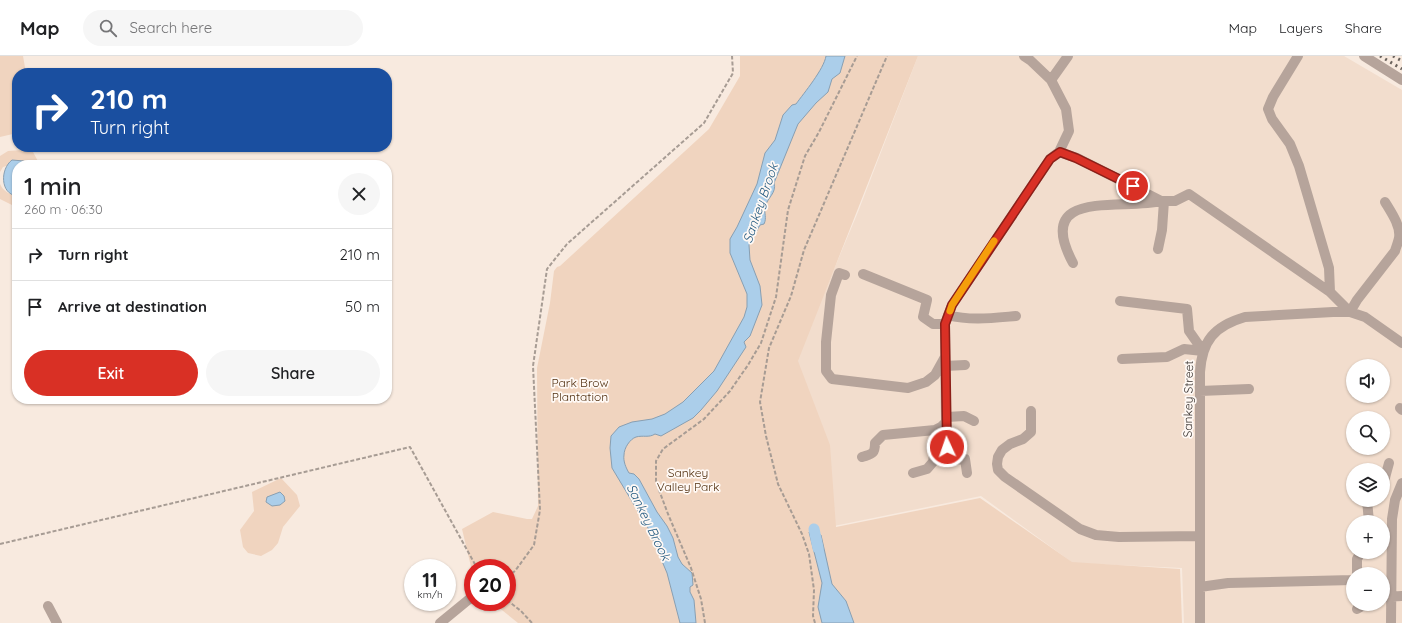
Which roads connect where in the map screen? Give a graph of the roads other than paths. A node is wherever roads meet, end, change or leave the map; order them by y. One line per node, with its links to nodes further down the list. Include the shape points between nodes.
1 (1024, 56): 5 (street)
2 (1068, 56): 5 (street)
3 (1298, 56): 15 (street, via 1268,109 1290,144 1299,166 1329,268)
4 (1364, 56): 6 (street)
5 (1051, 80): 7 (street, via 1066,109 1069,131)
6 (1402, 80)
7 (1060, 152): 8 (street); 19 (street, via 1050,159 952,305)
8 (1162, 201): 11 (street, via 1162,230); 12 (street, via 1150,204 1102,204 1074,212 1066,219 1062,230 1066,250); 15 (street, via 1175,201 1189,194)
9 (1385, 202): 10 (street, via 1397,225)
10 (1400, 241): 17 (street)
11 (1158, 249)
12 (1073, 263)
13 (863, 274): 19 (street, via 927,300 923,317 933,324)
14 (846, 275): 23 (street, via 839,273 831,295 826,371 832,379 908,388 926,382)
15 (1330, 292): 17 (street)
16 (1120, 301): 21 (street, via 1186,309 1189,331)
17 (1350, 312): 20 (street, Sankey Street, via 1365,317); 21 (street, Sankey Street, via 1245,317 1232,320 1214,333)
18 (1016, 316): 19 (street)
19 (946, 319): 23 (street)
20 (1402, 343)
21 (1203, 350): 22 (street, via 1184,349 1167,357); 26 (street, Sankey Street)
22 (1122, 359)
23 (945, 361): 24 (street); 29 (street)
24 (965, 365)
25 (1249, 390): 26 (street)
26 (1200, 391): 35 (street, Sankey Street)
27 (1031, 410): 35 (street, via 1031,432 1002,450 998,457 998,470 1005,477 1080,529 1096,535)
28 (974, 421): 29 (street, via 964,416)
29 (944, 423): 30 (street, via 883,435 875,443 873,453); 31 (street, via 933,462 927,469); 32 (street, via 948,460 965,459)
30 (862, 457)
31 (913, 473)
32 (967, 473)
33 (1402, 482): 34 (street)
34 (1390, 524)
35 (1200, 536): 37 (street, Sankey Street)
36 (1346, 580): 37 (street)
37 (1200, 586): 45 (street, Sankey Street)
38 (1402, 596): 39 (street)
39 (1390, 597)
40 (464, 603): 44 (street)
41 (48, 606): 43 (street)
42 (1389, 611): 46 (street)
43 (57, 623)
44 (440, 623)
45 (1200, 623)
46 (1391, 623)

